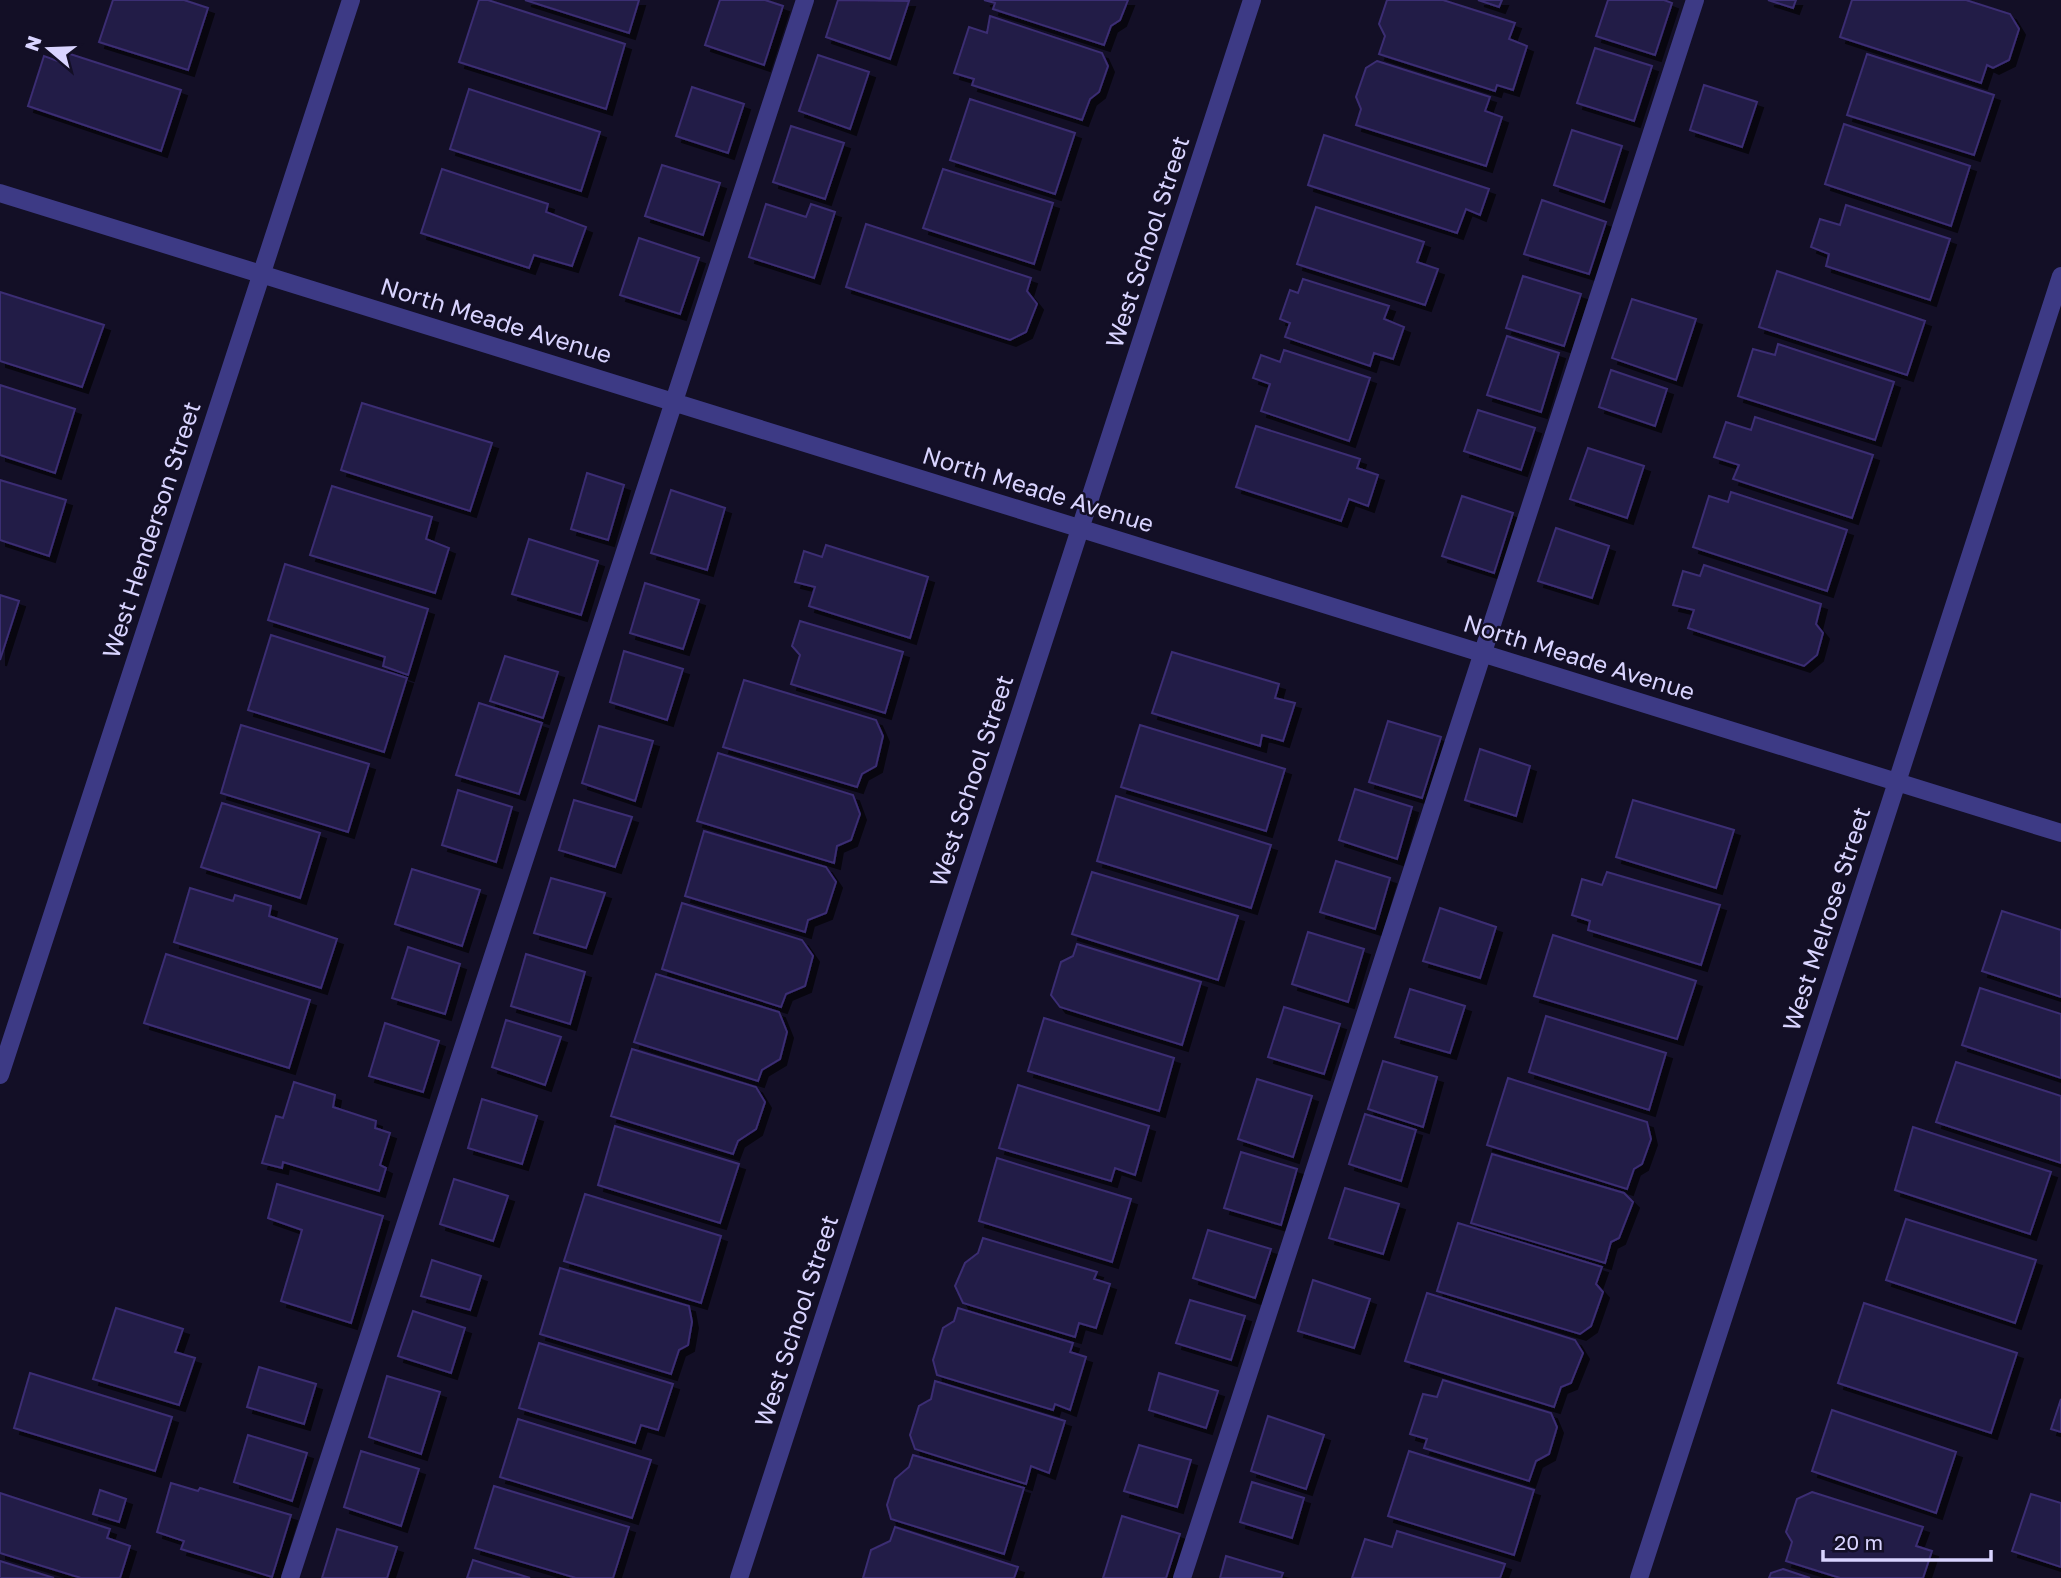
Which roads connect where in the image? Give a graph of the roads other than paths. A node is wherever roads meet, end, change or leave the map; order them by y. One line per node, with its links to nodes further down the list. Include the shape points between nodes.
1 (351, 0): 6 (street, West Henderson Street)
2 (805, 0): 8 (street)
3 (1252, 0): 9 (street, West School Street)
4 (1695, 0): 10 (street)
5 (0, 193): 6 (street, North Meade Avenue)
6 (261, 274): 8 (street, North Meade Avenue); 13 (street, West Henderson Street)
7 (2061, 276): 11 (street, West Melrose Street)
8 (673, 402): 9 (street, North Meade Avenue); 14 (street)
9 (1080, 528): 10 (street, North Meade Avenue); 15 (street, West School Street)
10 (1483, 653): 11 (street, North Meade Avenue); 16 (street)
11 (1897, 782): 12 (street, North Meade Avenue); 17 (street, West Melrose Street)
12 (2061, 833)
13 (0, 1075)
14 (290, 1578)
15 (739, 1578)
16 (1182, 1578)
17 (1639, 1578)

